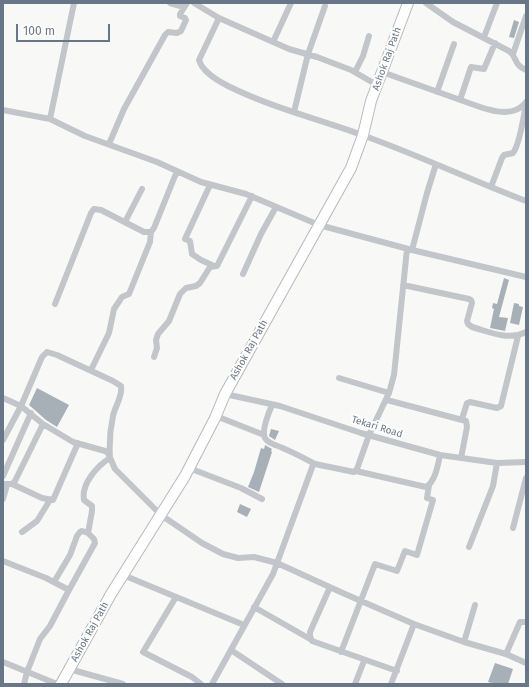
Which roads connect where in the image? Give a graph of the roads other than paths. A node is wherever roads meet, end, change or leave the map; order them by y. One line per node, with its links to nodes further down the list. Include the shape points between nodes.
1 (74, 3): 28 (street)
2 (170, 3): 8 (street)
3 (194, 3): 11 (street)
4 (290, 3): 14 (street)
5 (408, 3): 21 (main road, Ashok Raj Path)
6 (426, 3): 13 (street, via 453,22)
7 (497, 3): 13 (street)
8 (185, 5): 30 (street, via 180,15 186,20 181,31 168,32 165,35 121,115)
9 (325, 6): 17 (street)
10 (526, 16): 18 (street)
11 (219, 18): 14 (street); 27 (street, via 200,56 201,65 227,85 256,99)
12 (369, 36): 20 (street)
13 (484, 37): 15 (street)
14 (273, 42): 17 (street)
15 (495, 43): 18 (street); 24 (street, via 484,69 471,67)
16 (454, 44): 23 (street)
17 (308, 54): 20 (street); 27 (street)
18 (513, 54): 19 (street, via 518,66)
19 (526, 70)
20 (355, 72): 22 (street)
21 (382, 72): 22 (main road, Ashok Raj Path); 23 (street)
22 (377, 85): 29 (main road, Ashok Raj Path)
23 (437, 92): 24 (street)
24 (460, 100): 25 (street, via 503,112 517,110)
25 (526, 103): 34 (street, via 515,151 502,158)
26 (3, 110): 28 (street)
27 (294, 112): 29 (street)
28 (50, 119): 30 (street)
29 (362, 135): 31 (street); 40 (main road, Ashok Raj Path, via 351,168)
30 (109, 144): 32 (street)
31 (436, 164): 34 (street); 42 (street)
32 (177, 171): 33 (street); 41 (street)
33 (210, 185): 36 (street); 43 (street, via 185,239 190,241 192,254)
34 (491, 187): 37 (street)
35 (142, 189): 39 (street)
36 (252, 196): 38 (street); 43 (street, via 223,257 218,266)
37 (526, 201)
38 (276, 207): 40 (street); 44 (street)
39 (125, 222): 41 (street, via 144,232); 47 (street, via 94,209)
40 (319, 225): 42 (street); 54 (main road, Ashok Raj Path)
41 (151, 232): 51 (street, via 150,242 129,294 120,300 114,309 109,333)
42 (410, 250): 45 (street); 46 (street)
43 (214, 266): 50 (street, via 210,267 200,283 186,288 180,294 169,321 158,334)
44 (243, 274)
45 (526, 277)
46 (403, 285): 49 (street, via 469,299 472,303 467,321 469,326 507,336); 53 (street)
47 (55, 304)
48 (526, 332): 49 (street)
49 (518, 336): 61 (street, via 501,406 497,408 470,402 465,407)
50 (154, 357)
51 (91, 370): 58 (street, via 47,352 42,357); 68 (street, via 121,386 121,395 110,430)
52 (339, 378): 53 (street)
53 (389, 393): 56 (street)
54 (225, 394): 57 (street, Tekari Road); 60 (main road, Ashok Raj Path)
55 (3, 398): 58 (street)
56 (386, 400): 61 (street); 64 (street)
57 (272, 405): 63 (street); 64 (street, Tekari Road)
58 (20, 406): 59 (street); 65 (street)
59 (31, 414): 62 (street); 75 (street)
60 (216, 416): 63 (street); 73 (main road, Ashok Raj Path)
61 (462, 419): 69 (street, via 467,423)
62 (43, 424): 66 (street); 77 (street, via 15,481)
63 (264, 435): 72 (street, via 266,441)
64 (369, 435): 67 (street, Tekari Road); 74 (street)
65 (3, 440)
66 (78, 444): 68 (street, via 105,450); 81 (street, via 55,498)
67 (440, 455): 69 (street, Tekari Road); 78 (street)
68 (110, 458): 82 (street, via 115,469); 85 (street, via 92,474 84,494 84,500 90,504 92,510)
69 (462, 458): 71 (street, Tekari Road)
70 (526, 462): 71 (street, Tekari Road)
71 (497, 463): 86 (street, via 493,486)
72 (315, 464): 74 (street); 88 (street)
73 (189, 468): 80 (street); 82 (main road, Ashok Raj Path)
74 (356, 471): 78 (street, via 421,487)
75 (3, 476)
76 (526, 478): 83 (street)
77 (7, 484): 79 (street); 81 (street)
78 (429, 486): 94 (street, via 427,498 433,500 416,555 405,551 397,571 375,564)
79 (3, 499)
80 (262, 499)
81 (50, 500): 84 (street, via 37,521)
82 (160, 516): 88 (street, via 223,554 238,558 254,557); 89 (main road, Ashok Raj Path)
83 (513, 528)
84 (22, 532)
85 (88, 533): 90 (street, via 80,532 77,536 70,555); 92 (street, via 95,543)
86 (469, 547)
87 (3, 562): 90 (street)
88 (277, 563): 91 (street); 96 (street)
89 (123, 575): 93 (street); 108 (main road, Ashok Raj Path)
90 (54, 582): 92 (street)
91 (330, 587): 94 (street); 100 (street, via 310,632)
92 (69, 590): 110 (street, via 50,626 43,633)
93 (176, 597): 99 (street); 115 (street, via 144,652)
94 (360, 601): 98 (street); 103 (street)
95 (475, 605): 101 (street)
96 (254, 607): 99 (street); 100 (street)
97 (526, 622): 104 (street, via 520,622)
98 (414, 624): 101 (street); 109 (street)
99 (244, 626): 102 (street)
100 (310, 639): 103 (street, via 314,643)
101 (464, 642): 104 (street)
102 (231, 650): 116 (street); 117 (street)
103 (341, 652): 105 (street)
104 (506, 654): 107 (street)
105 (364, 660): 109 (street); 118 (street)
106 (3, 662): 110 (street)
107 (526, 663)
108 (69, 669): 113 (main road, Ashok Raj Path); 114 (street)
109 (397, 671): 119 (street)
110 (27, 672): 111 (street); 112 (street)
111 (24, 684)
112 (57, 684)
113 (61, 684)
114 (123, 684)
115 (201, 684)
116 (212, 684)
117 (282, 684)
118 (355, 684)
119 (392, 684)

